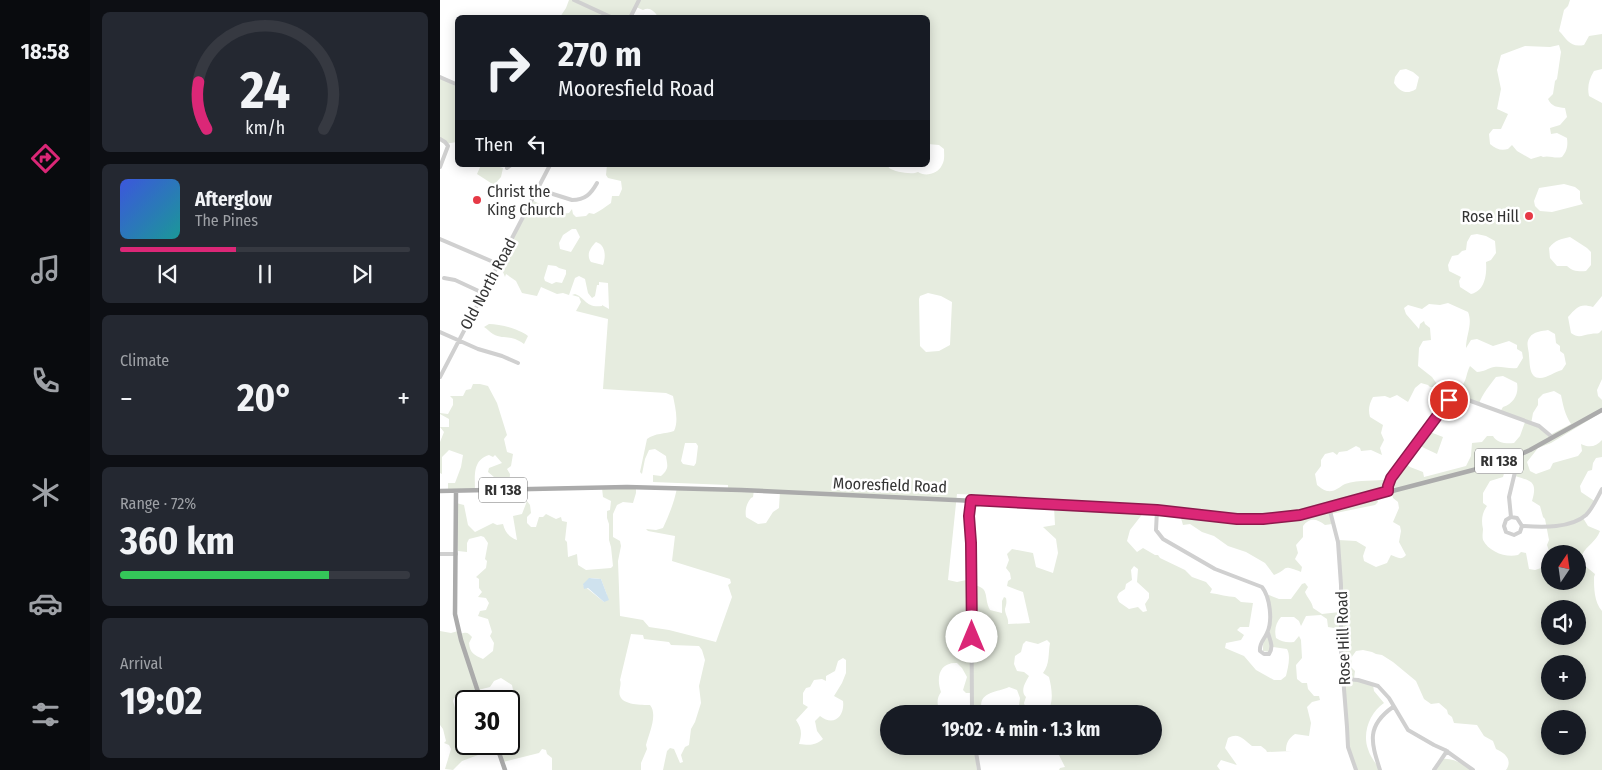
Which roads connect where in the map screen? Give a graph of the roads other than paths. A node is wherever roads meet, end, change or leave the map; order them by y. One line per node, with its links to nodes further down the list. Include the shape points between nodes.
1 (574, 0): 3 (street)
2 (639, 0): 4 (street)
3 (606, 15)
4 (632, 15)
5 (440, 77): 6 (street)
6 (455, 84)
7 (440, 139): 8 (street, via 448,146)
8 (440, 167)
9 (549, 167): 11 (street, Old North Road)
10 (596, 182): 11 (street, via 588,195 578,200)
11 (537, 189): 13 (street, Old North Road)
12 (440, 239): 13 (street)
13 (498, 264): 15 (street, Old North Road)
14 (444, 278): 15 (street)
15 (483, 293): 17 (street, Old North Road)
16 (440, 332): 17 (street)
17 (458, 341): 18 (street); 19 (street, Old North Road)
18 (518, 363)
19 (440, 377)
20 (1602, 410): 21 (main road, Mooresfield Road / RI 138)
21 (1552, 437): 22 (main road, Mooresfield Road / RI 138); 26 (street, via 1539,426 1457,396 1430,424 1391,478)
22 (1512, 458): 26 (main road, Mooresfield Road / RI 138); 32 (street, via 1515,472 1509,498)
23 (1602, 489): 28 (street)
24 (440, 491): 25 (main road, RI 138)
25 (456, 491): 27 (main road, Mooresfield Road / RI 138, via 687,488); 35 (main road)
26 (1388, 491): 30 (main road, Mooresfield Road / RI 138)
27 (971, 500): 31 (main road, Mooresfield Road / RI 138); 39 (street)
28 (1596, 500): 29 (street); 33 (street, via 1585,516 1576,522)
29 (1602, 502)
30 (1329, 507): 31 (main road, Mooresfield Road / RI 138, via 1300,515 1263,519); 37 (street, Rose Hill Road, via 1340,558)
31 (1157, 510): 36 (street, via 1156,530 1163,539 1215,570 1262,587 1269,601)
32 (1511, 517): 33 (street, via 1519,520); 33 (street, via 1504,523 1508,534 1517,534)
33 (1522, 526)
34 (440, 554): 35 (street)
35 (456, 554): 38 (main road, via 457,628)
36 (1268, 633): 36 (street, via 1260,646 1264,654 1272,650)
37 (1344, 679): 40 (street, via 1378,686); 46 (street, Rose Hill Road, via 1348,747)
38 (477, 690)
39 (972, 705)
40 (1393, 707): 41 (street, via 1408,730); 47 (street, via 1374,729 1373,744)
41 (1447, 751): 48 (street); 49 (street)
42 (500, 755): 44 (main road)
43 (976, 755): 45 (street)
44 (505, 770)
45 (979, 770)
46 (1356, 770)
47 (1380, 770)
48 (1434, 770)
49 (1473, 770)

